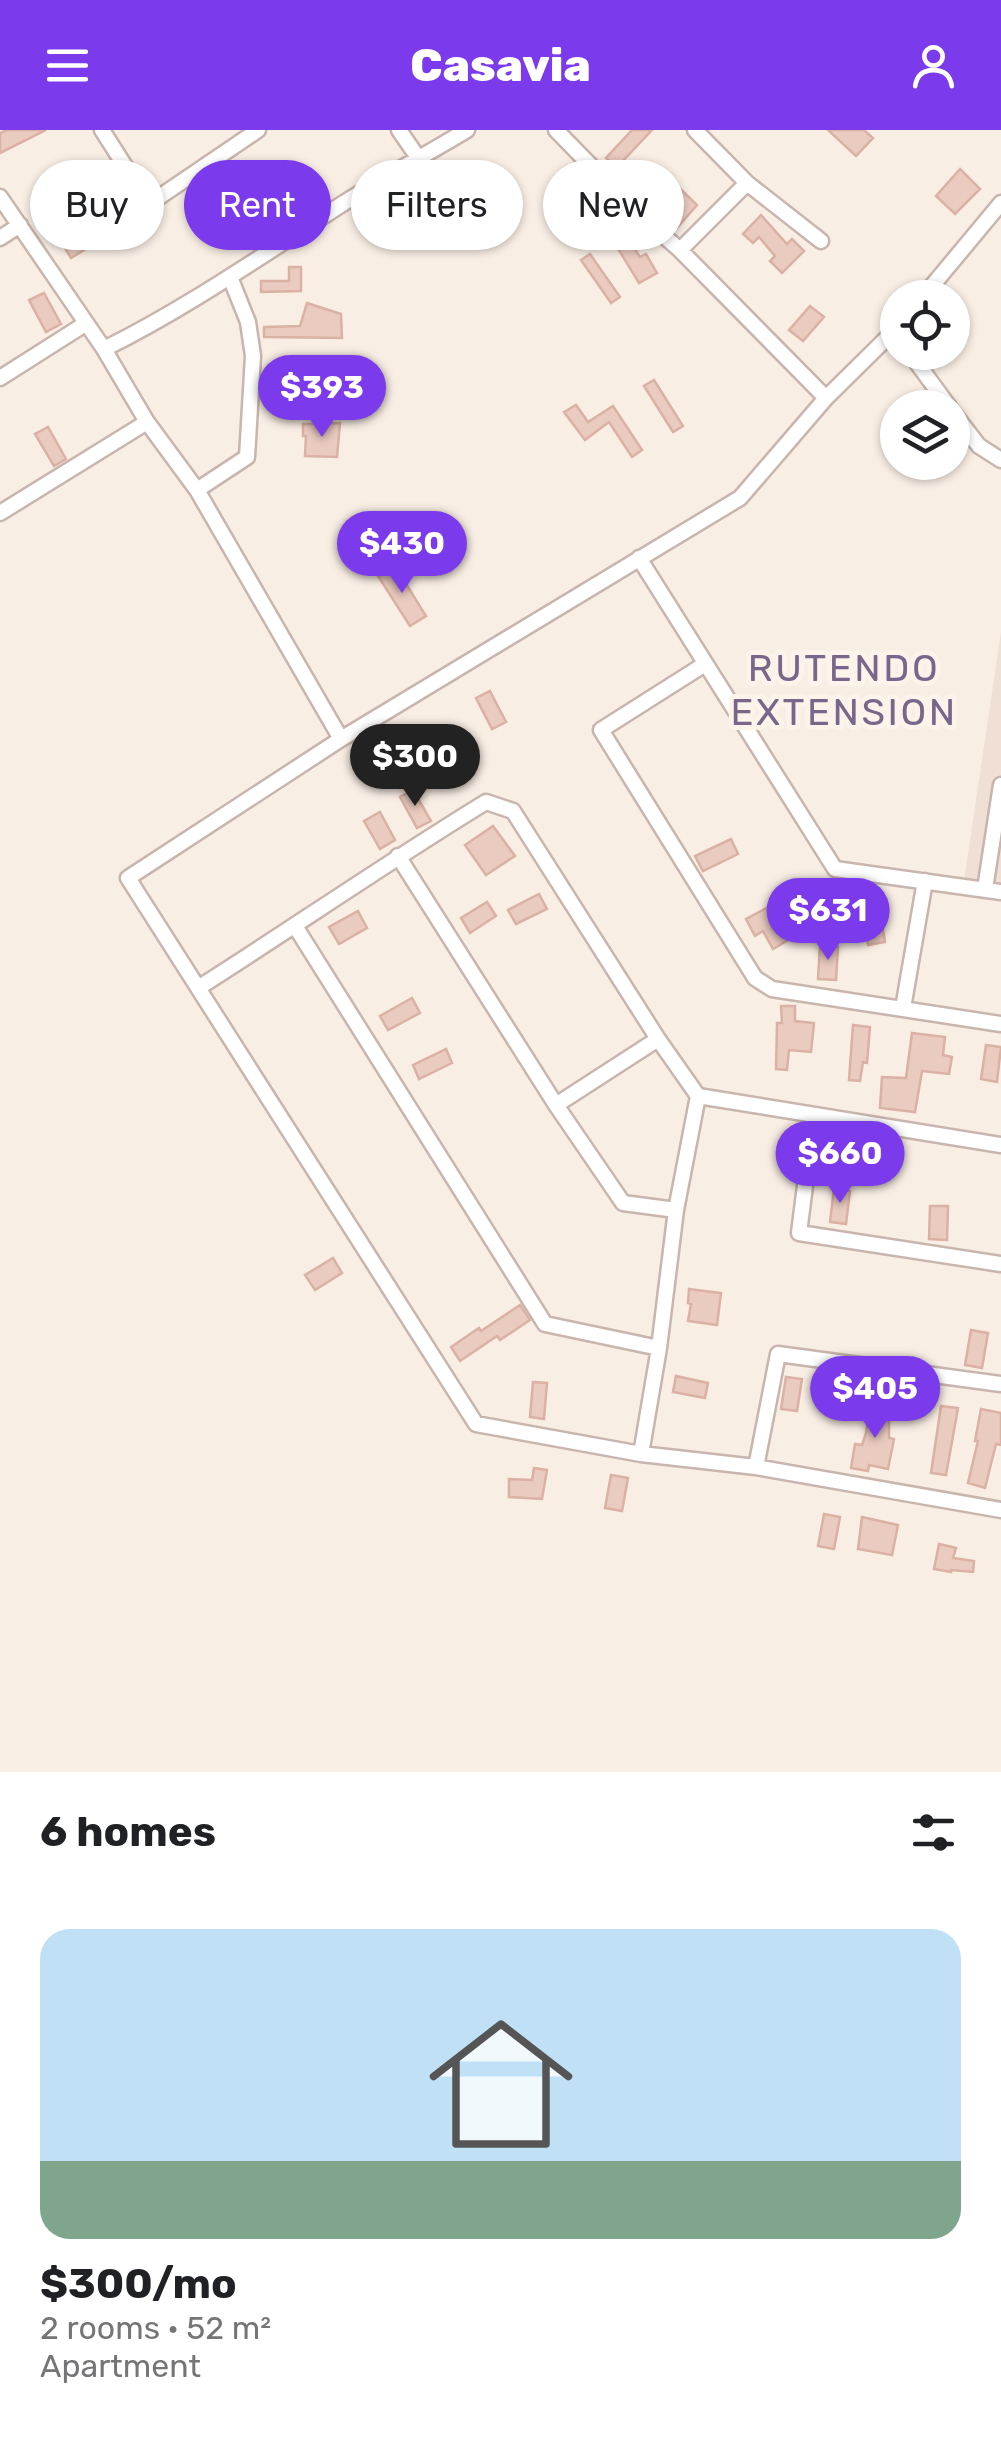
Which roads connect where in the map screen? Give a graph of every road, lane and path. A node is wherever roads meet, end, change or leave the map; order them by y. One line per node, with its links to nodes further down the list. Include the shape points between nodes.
1 (102, 130): 2 (street, via 149,204)
2 (258, 130)
3 (400, 130): 7 (street)
4 (467, 130): 7 (street)
5 (556, 130): 8 (street)
6 (695, 130): 9 (street)
7 (419, 159): 17 (street)
8 (585, 160)
9 (747, 183): 14 (street); 15 (street)
10 (0, 197): 12 (street)
11 (1001, 203): 18 (street)
12 (20, 225): 13 (street); 19 (street)
13 (0, 238)
14 (821, 241)
15 (684, 246)
16 (680, 250): 23 (street)
17 (230, 277): 21 (street); 27 (street, via 253,356 247,457)
18 (937, 280)
19 (85, 324): 21 (street); 22 (street)
20 (880, 347): 23 (street)
21 (104, 350): 24 (street)
22 (0, 378)
23 (826, 398): 29 (street, via 740,498)
24 (148, 422): 27 (street); 28 (street)
25 (970, 434): 26 (street)
26 (1001, 460)
27 (197, 490): 31 (street)
28 (0, 513)
29 (639, 558): 30 (street); 31 (street)
30 (705, 664): 34 (street, via 836,870); 39 (street, via 601,730 755,978 772,989)
31 (342, 738): 38 (street, via 128,878)
32 (1001, 785): 35 (street)
33 (398, 856): 37 (street); 41 (street, via 486,802 513,810); 43 (street)
34 (925, 880): 35 (street); 39 (street)
35 (985, 889): 36 (street)
36 (1001, 892)
37 (295, 926): 38 (street); 48 (street, via 545,1324)
38 (198, 988): 50 (street, via 476,1424)
39 (903, 1008): 40 (street)
40 (1001, 1024)
41 (658, 1040): 42 (street); 43 (street)
42 (698, 1096): 44 (street); 46 (street)
43 (556, 1106): 46 (street, via 623,1203)
44 (814, 1115): 45 (street); 47 (street, via 798,1234)
45 (1001, 1145)
46 (676, 1210): 48 (street)
47 (1001, 1264)
48 (659, 1348): 50 (street)
49 (1001, 1384): 51 (street, via 778,1354)
50 (641, 1454): 51 (street)
51 (756, 1467): 52 (street)
52 (1001, 1510)

